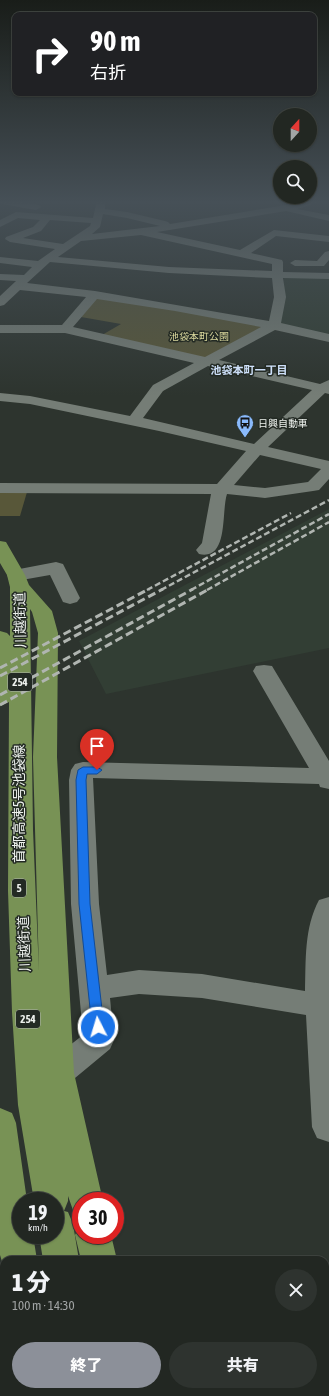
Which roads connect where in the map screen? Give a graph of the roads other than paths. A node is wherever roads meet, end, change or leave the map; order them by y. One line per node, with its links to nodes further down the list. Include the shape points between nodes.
1 (39, 266): 7 (street)
2 (108, 266): 4 (street)
3 (278, 266): 4 (street)
4 (278, 275): 5 (street); 10 (street, via 280,297)
5 (329, 276)
6 (0, 277): 7 (street)
7 (23, 282): 8 (street); 9 (street)
8 (95, 294): 10 (street); 12 (street)
9 (0, 302)
10 (274, 325): 13 (street); 14 (street)
11 (0, 329): 12 (street)
12 (66, 329): 14 (street)
13 (329, 338)
14 (205, 363): 15 (street); 17 (street, via 158,388)
15 (327, 388): 18 (street)
16 (0, 397): 17 (street, via 30,400)
17 (134, 421): 18 (street)
18 (256, 450): 19 (street); 22 (street)
19 (329, 466)
20 (329, 470): 22 (street, via 313,486 265,493)
21 (0, 488): 22 (street)
22 (222, 489): 24 (street, via 218,496 211,544)
23 (0, 546): 25 (highway, 川越街道 / 254)
24 (205, 550)
25 (12, 580): 26 (street, via 56,568); 27 (highway, 川越街道 / 254); 34 (highway, via 42,611 48,633 45,757); 38 (highway, 首都高速5号池袋線 / 5, via 11,602 18,647 19,924 22,1004 38,1146)
26 (70, 598)
27 (10, 635): 29 (highway, via 2,657); 39 (highway, 川越街道 / 254, via 20,731 20,836 31,1074)
28 (264, 671): 30 (street)
29 (0, 699)
30 (328, 778): 32 (street, via 83,770 81,780 85,904)
31 (329, 907): 33 (street, via 320,940)
32 (94, 988): 33 (street, via 139,982 202,986); 34 (street, via 99,1040)
33 (325, 1006): 36 (street)
34 (58, 1073): 40 (highway)
35 (0, 1122): 45 (highway)
36 (329, 1127)
37 (0, 1163): 44 (highway)
38 (48, 1192)
39 (49, 1192)
40 (84, 1192)
41 (58, 1244): 46 (highway)
42 (58, 1244): 47 (highway)
43 (95, 1244): 48 (highway)
44 (13, 1256)
45 (18, 1256)
46 (60, 1256)
47 (60, 1256)
48 (98, 1256)

